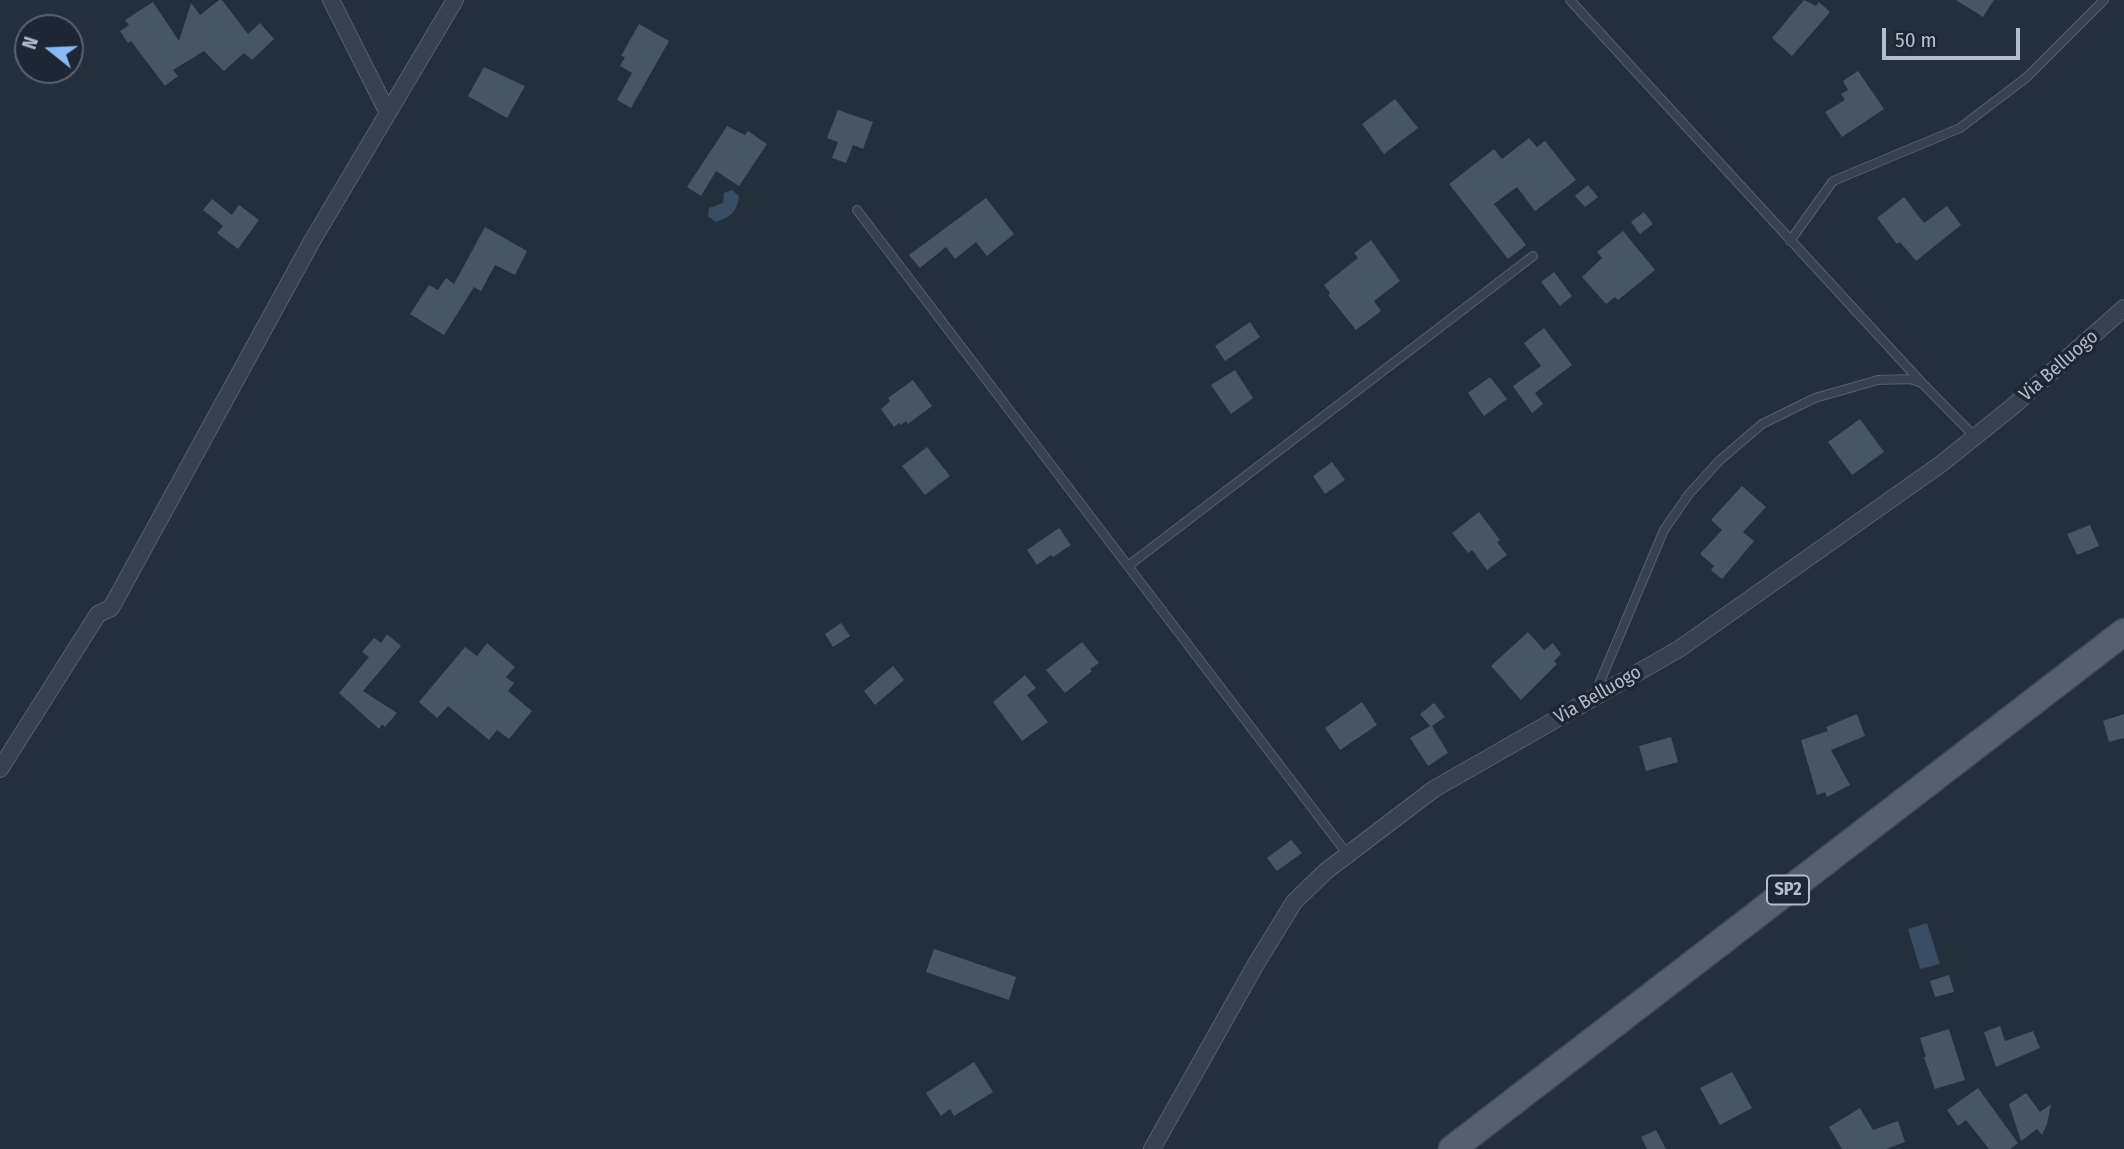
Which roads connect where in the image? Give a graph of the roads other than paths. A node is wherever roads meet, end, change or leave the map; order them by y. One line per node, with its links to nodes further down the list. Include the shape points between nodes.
1 (331, 0): 5 (street)
2 (455, 0): 5 (street)
3 (1570, 0): 7 (lane)
4 (2104, 0): 7 (lane, via 2027,77 1960,128 1833,181)
5 (388, 113): 15 (street, via 312,241 111,608 98,614)
6 (857, 210): 12 (lane)
7 (1790, 241): 10 (lane)
8 (1533, 256): 12 (lane)
9 (2124, 308): 11 (street, Via Belluogo)
10 (1922, 383): 11 (lane); 14 (lane, via 1878,380 1815,398 1762,424 1719,461 1664,530)
11 (1975, 436): 14 (street, Via Belluogo, via 1679,649)
12 (1128, 566): 16 (lane)
13 (2124, 632): 18 (main road, SP2)
14 (1593, 698): 16 (street, Via Belluogo, via 1434,789)
15 (0, 769)
16 (1348, 855): 17 (street, Via Belluogo, via 1294,902)
17 (1152, 1149)
18 (1452, 1149)

